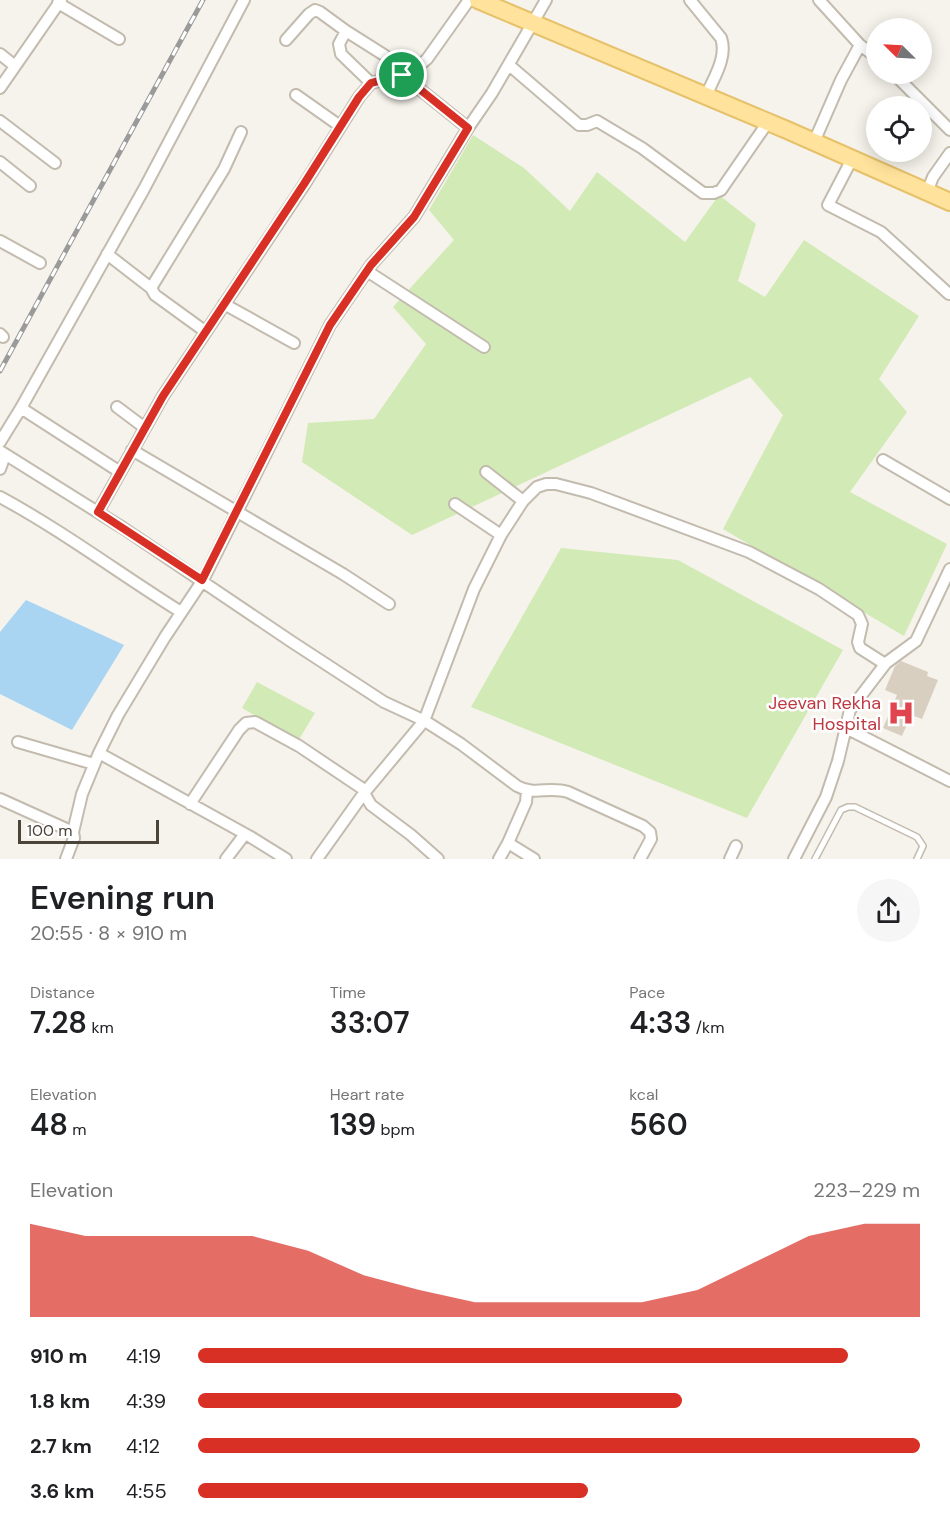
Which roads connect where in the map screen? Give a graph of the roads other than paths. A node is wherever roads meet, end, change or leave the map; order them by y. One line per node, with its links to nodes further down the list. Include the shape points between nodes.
1 (244, 0): 38 (street)
2 (469, 0): 17 (street, via 427,59)
3 (478, 0): 8 (main road)
4 (546, 0): 8 (street)
5 (690, 0): 22 (street, via 724,45)
6 (819, 0): 12 (street)
7 (59, 2): 10 (street); 16 (street)
8 (533, 23): 15 (street); 22 (main road)
9 (346, 32): 11 (street, via 315,10); 17 (street, via 384,55); 18 (street, via 339,44 341,54)
10 (119, 39)
11 (286, 40)
12 (860, 45): 13 (street); 29 (street)
13 (866, 50)
14 (0, 54): 16 (street)
15 (509, 65): 24 (street, via 579,125 597,121 703,193 721,190); 26 (street)
16 (15, 66): 20 (street)
17 (402, 75): 18 (street); 26 (street)
18 (371, 83): 25 (street)
19 (904, 84): 27 (street)
20 (0, 88)
21 (296, 95): 25 (street)
22 (706, 96): 24 (main road)
23 (0, 121): 33 (street)
24 (768, 122): 29 (main road)
25 (340, 126): 43 (street)
26 (468, 128): 40 (street, via 414,217)
27 (950, 130)
28 (241, 132): 41 (street, via 224,169)
29 (814, 142): 31 (main road)
30 (950, 153): 35 (street)
31 (852, 159): 35 (main road); 42 (street, via 828,205 881,232)
32 (0, 162): 34 (street)
33 (55, 163)
34 (30, 186)
35 (927, 192): 36 (main road)
36 (950, 202)
37 (0, 240): 39 (street)
38 (107, 254): 41 (street); 48 (street)
39 (40, 263)
40 (367, 271): 46 (street); 62 (street, via 330,325)
41 (151, 288): 44 (street)
42 (949, 294)
43 (224, 304): 44 (street); 45 (street)
44 (206, 332): 49 (street)
45 (294, 343)
46 (484, 347)
47 (117, 407): 49 (street)
48 (21, 408): 50 (street); 55 (street)
49 (145, 428): 51 (street)
50 (0, 442)
51 (132, 450): 55 (street); 62 (street)
52 (3, 453): 54 (street); 61 (street)
53 (883, 460): 58 (street)
54 (0, 469)
55 (120, 472): 61 (street)
56 (486, 472): 59 (street)
57 (0, 497): 67 (street)
58 (950, 499)
59 (524, 501): 63 (street); 68 (street, via 537,487 556,484 591,493 749,552 858,615 862,624 860,648)
60 (455, 504): 63 (street)
61 (98, 512): 65 (street)
62 (237, 512): 65 (street); 66 (street)
63 (501, 535): 69 (street, via 474,589)
64 (950, 569): 68 (street, via 916,641)
65 (202, 580): 67 (street); 69 (street, via 384,702)
66 (389, 604)
67 (181, 612): 72 (street)
68 (885, 664): 70 (street, via 850,710)
69 (424, 721): 75 (street); 76 (street)
70 (846, 728): 74 (street); 92 (street, via 826,797)
71 (18, 742): 73 (street)
72 (99, 753): 73 (street); 78 (street)
73 (94, 764): 79 (street)
74 (950, 781)
75 (365, 792): 78 (street, via 299,746 255,722 246,723 239,730); 86 (street); 87 (street, via 371,805)
76 (527, 792): 81 (street); 90 (street, via 558,789 643,826 651,839)
77 (0, 799): 79 (street)
78 (190, 804): 80 (street)
79 (73, 832): 83 (street)
80 (245, 834): 84 (street); 85 (street)
81 (508, 843): 88 (street); 89 (street)
82 (736, 846): 91 (street)
83 (66, 859)
84 (226, 859)
85 (286, 859)
86 (317, 859)
87 (438, 859)
88 (499, 859)
89 (534, 859)
90 (640, 859)
91 (730, 859)
92 (794, 859)
93 (814, 859): 94 (lane, via 841,810 855,807 917,837 923,846)
94 (917, 859)

